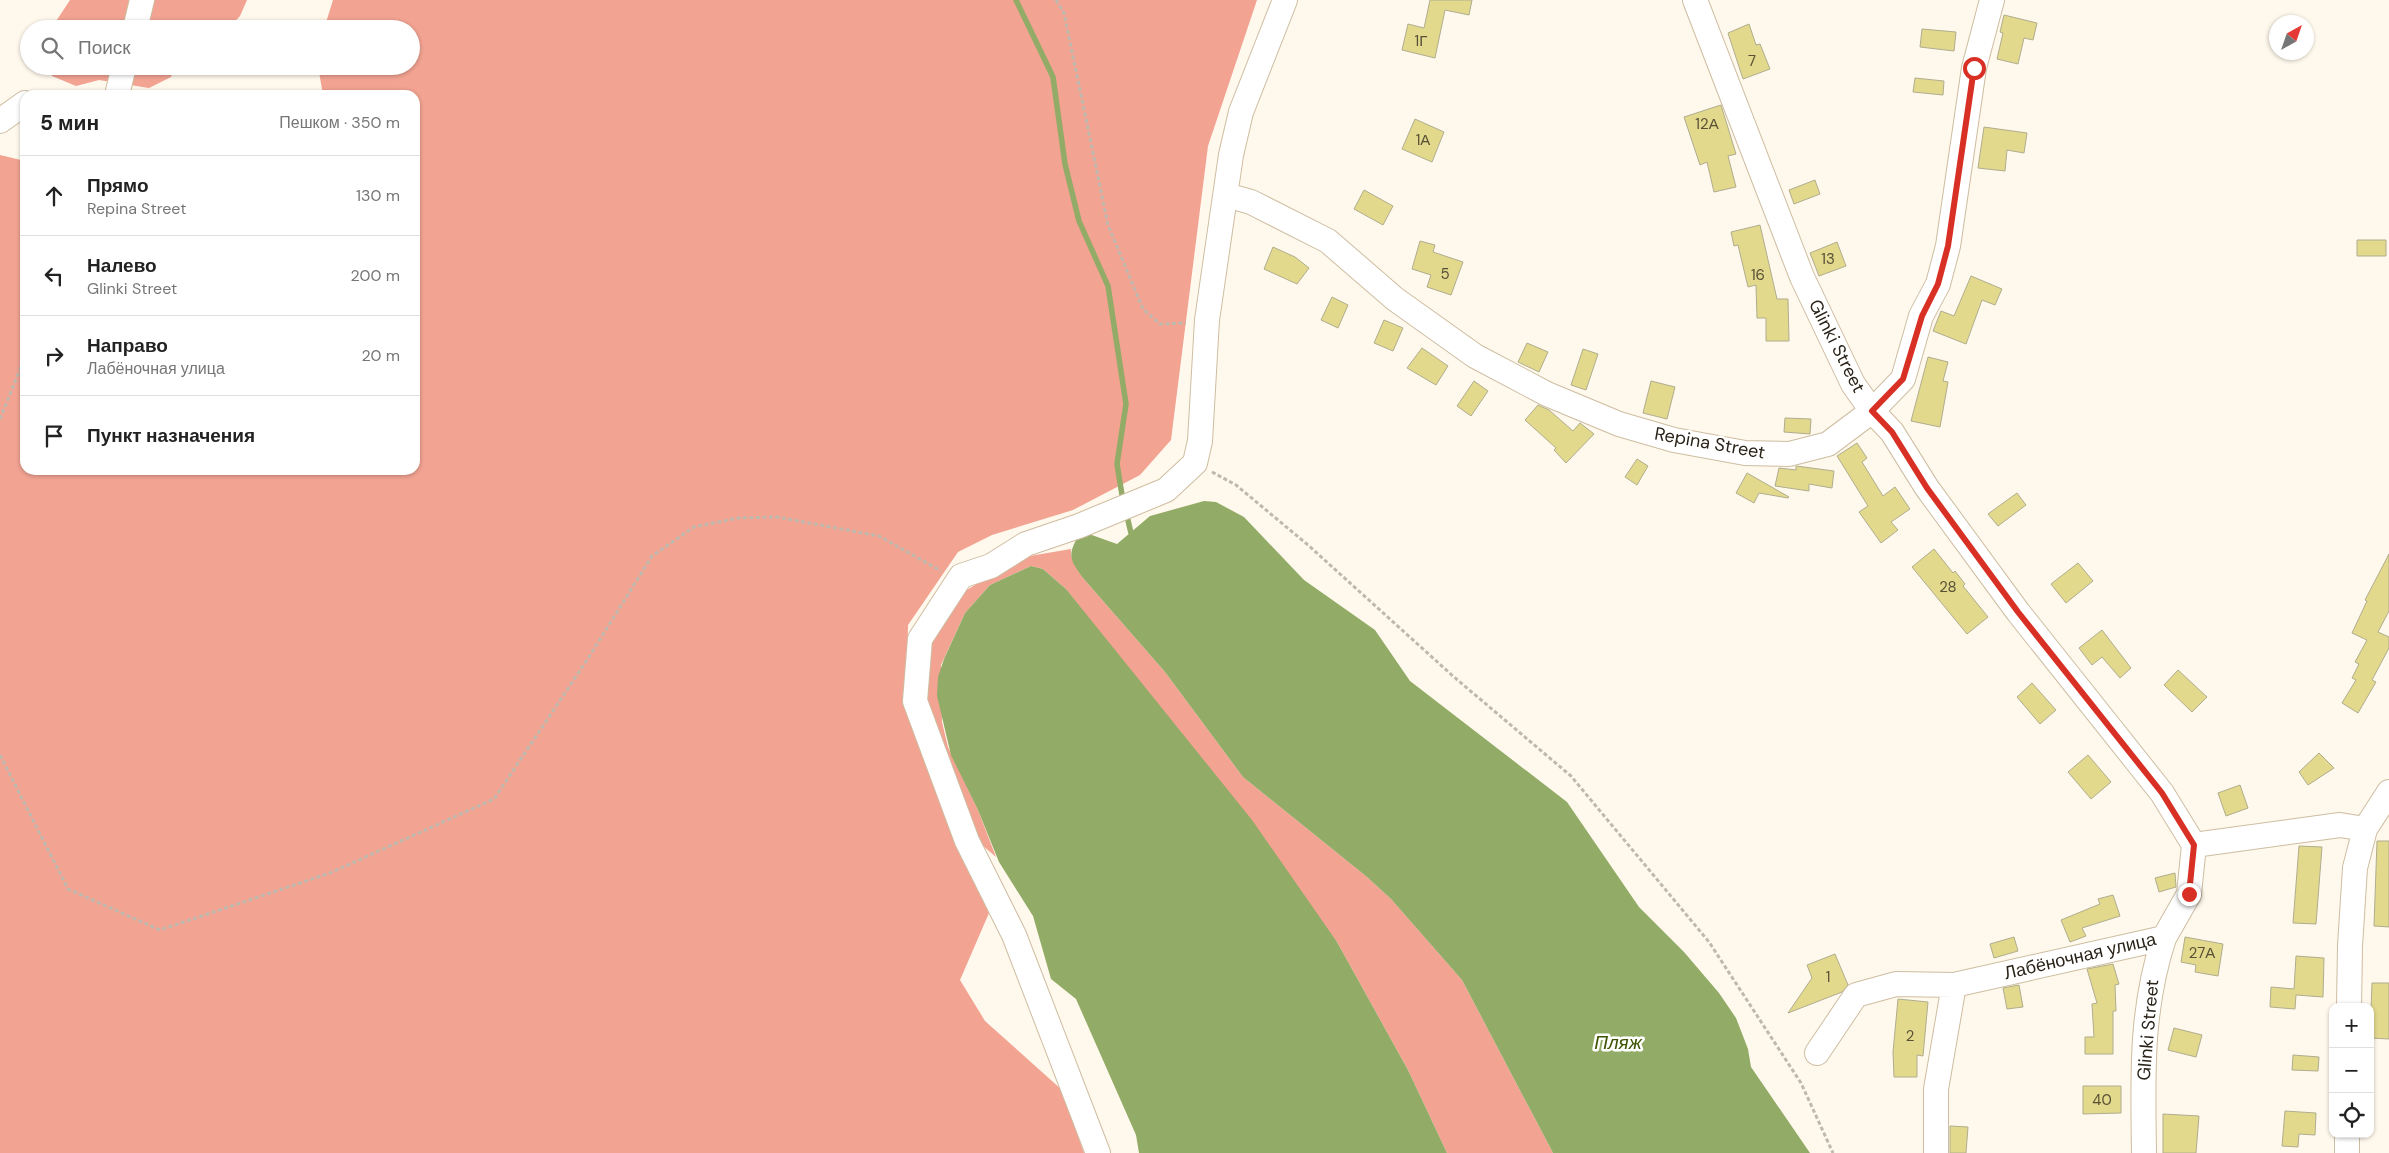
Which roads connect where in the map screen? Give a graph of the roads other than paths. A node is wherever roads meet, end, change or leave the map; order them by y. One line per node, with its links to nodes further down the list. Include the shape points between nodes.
1 (142, 0): 5 (street)
2 (1285, 0): 10 (street, via 1241,112)
3 (1695, 0): 11 (street, Glinki Street, via 1802,277 1853,384)
4 (1992, 0): 11 (street, Repina Street, via 1974,68 1948,246 1938,284 1922,316 1903,379)
5 (137, 20)
6 (122, 75): 7 (street)
7 (117, 90)
8 (20, 107): 9 (street)
9 (0, 121)
10 (1226, 195): 11 (street, Repina Street, via 1251,202 1328,241 1395,299 1475,356 1547,394 1619,424 1674,440 1745,452 1789,454 1828,444); 20 (street, via 1207,320 1200,441 1194,463 1166,490 1026,544 991,566 961,576 920,639 915,701 967,841 1014,935)
11 (1872, 411): 14 (street, Glinki Street, via 1892,432 1927,488 2018,612 2162,793)
12 (2389, 792): 13 (street)
13 (2365, 829): 14 (street, via 2340,824); 17 (street, via 2355,868)
14 (2194, 845): 15 (street, Лабёночная улица, via 2189,894)
15 (2164, 938): 16 (street, Лабёночная улица); 22 (street, Glinki Street, via 2153,972 2143,1052)
16 (1954, 985): 18 (street, Лабёночная улица, via 1896,984 1856,995); 21 (street, via 1936,1089)
17 (2349, 1003)
18 (1817, 1053)
19 (2347, 1138): 23 (street)
20 (1098, 1153)
21 (1936, 1153)
22 (2144, 1153)
23 (2346, 1153)

